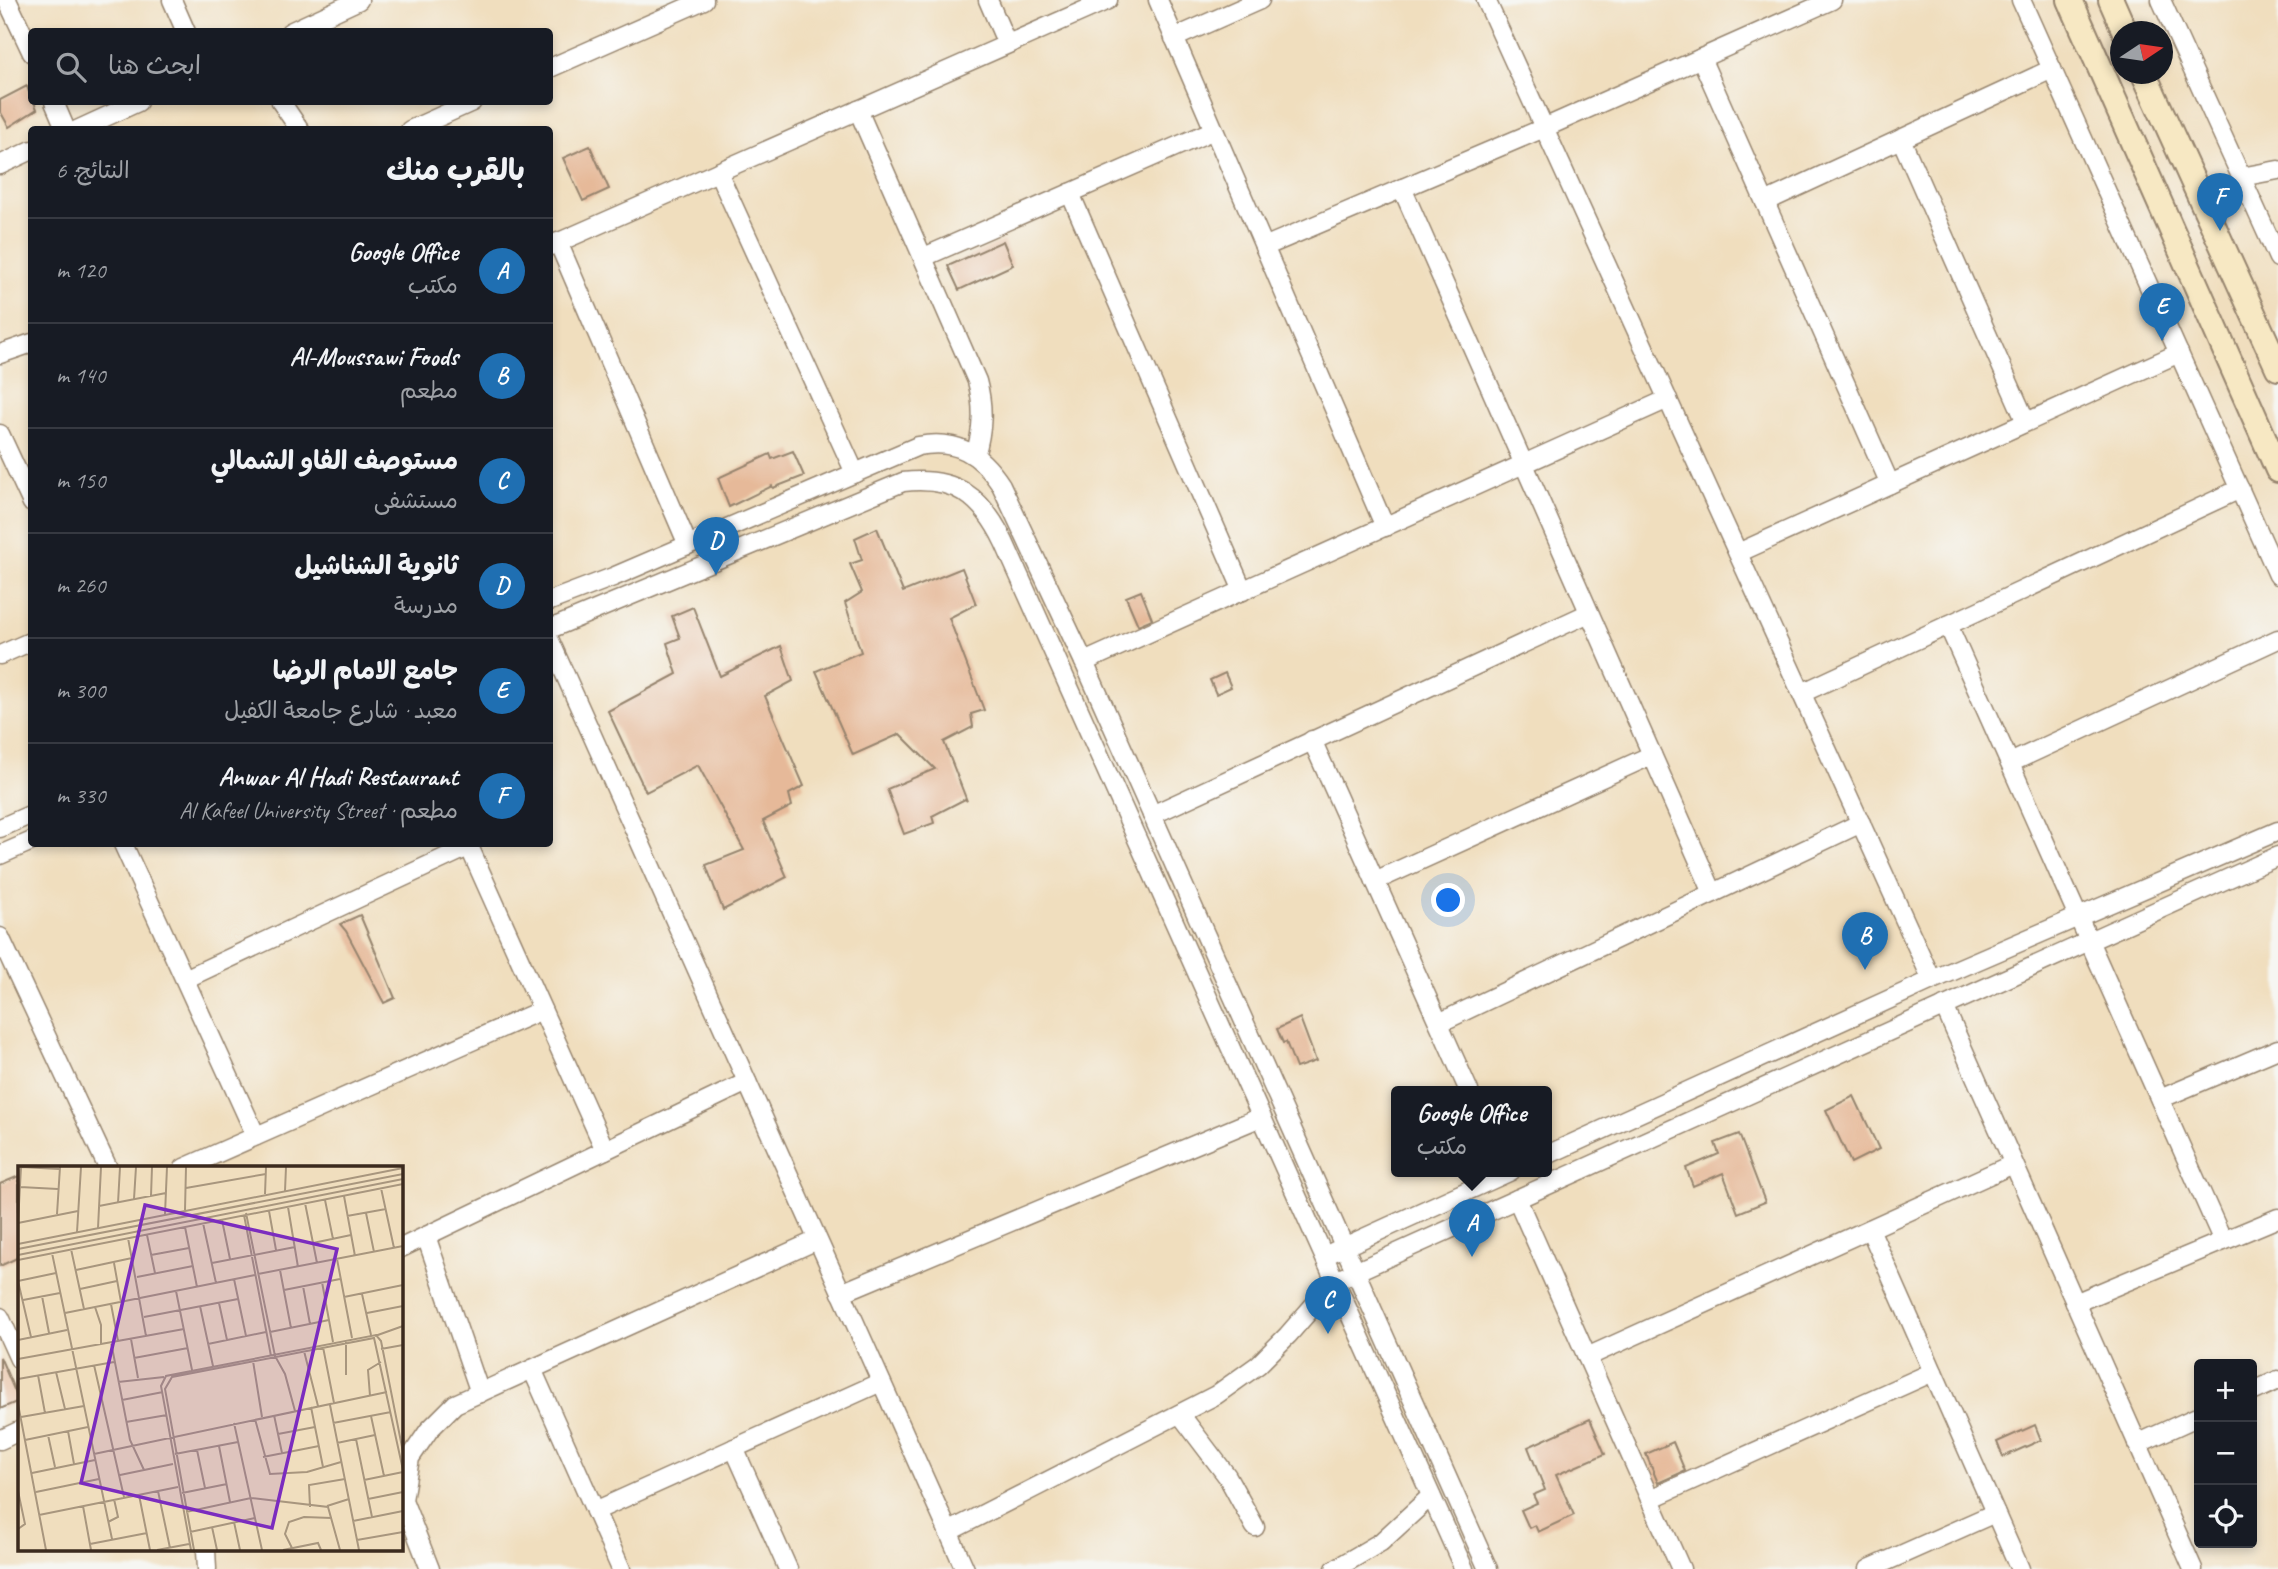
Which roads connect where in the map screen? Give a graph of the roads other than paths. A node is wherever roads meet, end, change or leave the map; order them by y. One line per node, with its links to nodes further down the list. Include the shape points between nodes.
1 (7, 0): 20 (street)
2 (172, 0): 16 (street)
3 (359, 0): 17 (street)
4 (704, 0): 22 (street)
5 (988, 0): 19 (street)
6 (1108, 0): 19 (street)
7 (1158, 0): 18 (street)
8 (1260, 0): 18 (street)
9 (1486, 0): 34 (street)
10 (1832, 0): 21 (street)
11 (2021, 0): 23 (street)
12 (2070, 0): 58 (main road)
13 (2111, 0): 15 (main road)
14 (2161, 0): 41 (street)
15 (2120, 21)
16 (184, 28)
17 (299, 28)
18 (1174, 38): 35 (street)
19 (1007, 44): 29 (street)
20 (28, 45)
21 (1701, 58): 34 (street); 44 (street)
22 (553, 67)
23 (2052, 69): 36 (street); 50 (street)
24 (2149, 84): 52 (main road)
25 (55, 105): 30 (street)
26 (131, 105): 31 (street)
27 (283, 105): 32 (street)
28 (465, 105): 33 (street)
29 (858, 110): 40 (street); 47 (street)
30 (64, 126)
31 (86, 126)
32 (297, 126)
33 (419, 126)
34 (1544, 128): 42 (street); 53 (street)
35 (1214, 130): 43 (street); 46 (street)
36 (1901, 139): 44 (street); 54 (street)
37 (28, 152): 38 (street)
38 (0, 165)
39 (2278, 170): 41 (street)
40 (718, 172): 45 (street); 60 (street)
41 (2241, 177): 48 (street)
42 (1402, 188): 46 (street); 57 (street)
43 (1070, 193): 47 (street); 69 (street)
44 (1765, 202): 62 (street)
45 (554, 244): 66 (street)
46 (1264, 247): 65 (street)
47 (923, 257): 56 (street, via 982,399)
48 (2278, 258)
49 (28, 344): 51 (street)
50 (2179, 353): 54 (street); 63 (street)
51 (0, 354)
52 (2278, 368)
53 (1668, 400): 57 (street); 67 (street)
54 (2025, 422): 62 (street)
55 (0, 434): 59 (street)
56 (975, 456): 60 (street, via 938,442 900,452); 78 (street, via 1001,485)
57 (1523, 464): 65 (street); 71 (street)
58 (2278, 470)
59 (17, 471): 61 (street); 64 (street)
60 (855, 474): 66 (street)
61 (0, 479)
62 (1890, 484): 67 (street)
63 (2240, 489): 68 (street); 72 (street)
64 (28, 494)
65 (1385, 527): 69 (street)
66 (688, 545): 70 (street)
67 (1738, 553): 79 (street)
68 (2278, 575)
69 (1242, 590): 78 (street)
70 (553, 600)
71 (1589, 613): 80 (street); 81 (street)
72 (1948, 625): 79 (street); 82 (street)
73 (553, 628): 108 (street, via 903,482 945,483 965,492 988,514 1004,542)
74 (2278, 639): 82 (street)
75 (28, 643): 77 (street)
76 (553, 648): 105 (street)
77 (0, 655)
78 (1084, 662): 83 (street)
79 (1802, 693): 85 (street)
80 (1312, 740): 83 (street); 94 (street)
81 (1652, 755): 94 (street); 95 (street)
82 (2010, 763): 96 (street)
83 (1152, 815): 122 (street)
84 (28, 816): 86 (street)
85 (1861, 823): 95 (street); 100 (street)
86 (0, 828)
87 (2278, 831): 96 (street)
88 (28, 843): 92 (street)
89 (124, 847): 99 (street)
90 (465, 847): 99 (street)
91 (470, 847): 102 (street)
92 (0, 855)
93 (2278, 856): 98 (street)
94 (1375, 881): 103 (street)
95 (1713, 893): 103 (street)
96 (2079, 917): 98 (street); 100 (street)
97 (0, 937): 113 (street)
98 (2089, 941): 101 (street); 107 (street)
99 (185, 979): 109 (street)
100 (1932, 980): 111 (street)
101 (1944, 1006): 112 (street); 116 (street)
102 (542, 1010): 109 (street); 110 (street)
103 (1439, 1023): 106 (street)
104 (2278, 1049): 107 (street)
105 (747, 1082): 110 (street); 120 (street)
106 (1467, 1086)
107 (2160, 1099): 121 (street)
108 (1261, 1117): 124 (street); 127 (street)
109 (256, 1136): 114 (street)
110 (605, 1150): 119 (street)
111 (1552, 1153)
112 (2013, 1164): 118 (street); 128 (street)
113 (107, 1166)
114 (188, 1166)
115 (1496, 1177): 122 (street)
116 (1517, 1199): 125 (street); 131 (street)
117 (2278, 1218): 121 (street)
118 (1870, 1229): 131 (street); 133 (street)
119 (426, 1236): 123 (street); 137 (street)
120 (817, 1240): 127 (street); 132 (street)
121 (2223, 1241): 128 (street)
122 (1344, 1247): 124 (street); 125 (street)
123 (402, 1248)
124 (1324, 1256): 126 (street)
125 (1355, 1272): 126 (street); 156 (street)
126 (1335, 1280): 138 (street, via 1258,1365); 144 (street)
127 (841, 1293): 135 (street)
128 (2075, 1303): 142 (street)
129 (0, 1317): 130 (street)
130 (18, 1357)
131 (1587, 1357): 145 (street)
132 (532, 1369): 137 (street); 146 (street)
133 (1933, 1372): 145 (street); 147 (street)
134 (2278, 1380): 136 (street)
135 (881, 1382): 143 (street); 149 (street)
136 (2257, 1390)
137 (480, 1393): 150 (street, via 455,1404 410,1458 403,1500)
138 (1180, 1414): 148 (street, via 1227,1476); 149 (street)
139 (2194, 1418): 142 (street)
140 (18, 1431): 141 (street)
141 (0, 1440)
142 (2137, 1444): 160 (street)
143 (734, 1448): 146 (street); 152 (street)
144 (1431, 1496): 154 (street, via 1381,1542); 155 (street)
145 (1650, 1499): 157 (street)
146 (596, 1511): 151 (street)
147 (1996, 1513): 158 (street); 159 (street)
148 (1255, 1527)
149 (948, 1532): 153 (street)
150 (430, 1569)
151 (621, 1569)
152 (788, 1569)
153 (965, 1569)
154 (1335, 1569)
155 (1464, 1569)
156 (1488, 1569)
157 (1681, 1569)
158 (1869, 1569)
159 (2020, 1569)
160 (2193, 1569)

